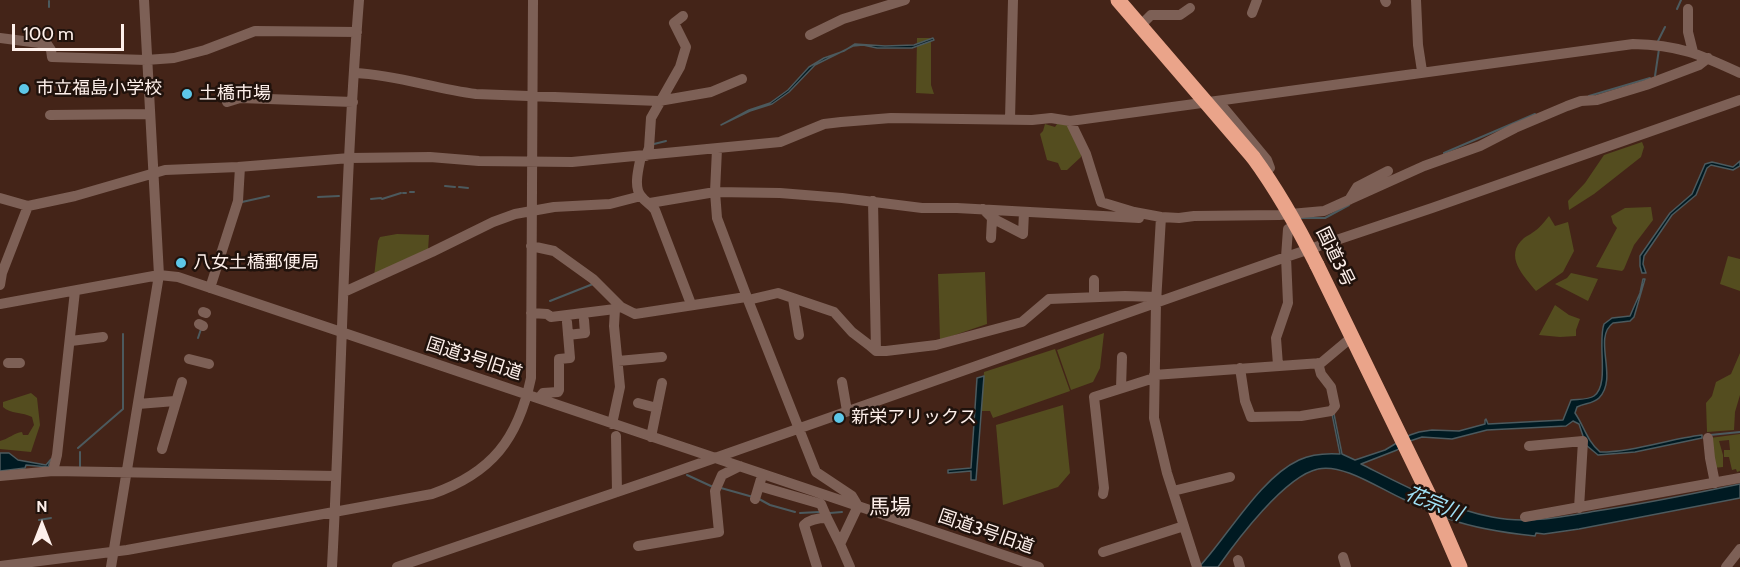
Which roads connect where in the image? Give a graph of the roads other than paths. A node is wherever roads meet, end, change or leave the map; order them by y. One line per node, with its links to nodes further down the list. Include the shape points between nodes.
1 (144, 0): 19 (street)
2 (359, 0): 14 (street)
3 (533, 0): 24 (street)
4 (905, 0): 15 (street, via 843,19)
5 (1013, 0): 32 (street)
6 (1118, 0): 13 (highway, 国道3号)
7 (1257, 0): 11 (street)
8 (1416, 0): 20 (street)
9 (1190, 8): 13 (street, via 1180,15 1151,15)
10 (1688, 9): 17 (street)
11 (1252, 13)
12 (683, 16): 26 (street, via 674,23 686,47 680,67)
13 (1140, 26): 29 (highway, 国道3号)
14 (357, 32): 19 (street, via 255,31 205,50); 21 (street)
15 (810, 35)
16 (0, 38): 19 (street, via 47,44 52,57)
17 (1693, 52): 18 (street); 20 (street, via 1633,44)
18 (1708, 58): 22 (street); 45 (street, via 1646,85 1567,106)
19 (146, 60): 30 (street)
20 (1422, 71): 29 (street)
21 (356, 73): 24 (street, via 381,74 457,92); 28 (street)
22 (1740, 73)
23 (742, 79): 26 (street, via 711,92)
24 (532, 95): 26 (street); 37 (street)
25 (1740, 100): 56 (street)
26 (659, 101): 35 (street, via 651,118 649,148)
27 (227, 102): 28 (street, via 240,98)
28 (353, 102): 36 (street)
29 (1211, 102): 33 (street); 39 (street, via 1267,160); 77 (highway, 国道3号, bridge, via 1295,221)
30 (149, 114): 31 (street); 41 (street)
31 (50, 115)
32 (1010, 119): 33 (street); 34 (street, via 891,118 841,122 824,124 780,142)
33 (1070, 121): 51 (street, via 1086,154 1101,202)
34 (717, 149): 35 (street); 42 (street)
35 (643, 156): 37 (street); 44 (street, via 637,182)
36 (350, 158): 37 (street); 38 (street); 62 (street)
37 (533, 162): 49 (street)
38 (240, 167): 41 (street); 60 (street, via 238,201)
39 (1270, 168)
40 (1388, 171): 45 (street, via 1357,186)
41 (154, 172): 47 (street); 57 (street)
42 (715, 192): 44 (street); 46 (street); 64 (street, via 717,218)
43 (0, 198): 47 (street)
44 (645, 199): 49 (street); 67 (street, via 655,210)
45 (1349, 200): 51 (street, via 1324,211 1279,215)
46 (873, 201): 48 (street, via 922,208); 79 (street)
47 (28, 206): 59 (street)
48 (983, 209): 50 (street); 52 (street)
49 (532, 211): 55 (street); 62 (street, via 493,222)
50 (1024, 212): 51 (street); 52 (street, via 1023,234)
51 (1156, 216): 66 (street)
52 (992, 218): 54 (street)
53 (1288, 229): 56 (street)
54 (991, 238)
55 (531, 246): 69 (street, via 554,251 593,279); 70 (street)
56 (1286, 257): 66 (street); 88 (street, via 1288,303 1276,338)
57 (159, 275): 60 (street, 国道3号旧道); 61 (street); 99 (street)
58 (1094, 280): 63 (street)
59 (0, 285)
60 (210, 288): 73 (street, 国道3号旧道)
61 (75, 291): 68 (street); 78 (street)
62 (344, 292): 73 (street)
63 (1095, 297): 66 (street); 79 (street, via 1049,298 1022,322 925,347)
64 (747, 299): 65 (street, via 775,293); 67 (street); 103 (street)
65 (793, 299): 75 (street); 79 (street, via 834,312)
66 (1156, 300): 90 (street); 101 (street)
67 (692, 304): 69 (street, via 635,314)
68 (6, 306)
69 (617, 307): 70 (street, via 551,317); 83 (street, via 614,326)
70 (531, 313): 95 (street, via 531,378)
71 (584, 320): 74 (street, via 585,333)
72 (567, 322): 74 (street)
73 (343, 332): 95 (street, 国道3号旧道); 116 (street)
74 (568, 335): 96 (street, via 570,358 559,359 559,390)
75 (799, 335)
76 (103, 337): 78 (street)
77 (1352, 337): 86 (street); 144 (highway, 国道3号)
78 (71, 341): 112 (street)
79 (876, 351)
80 (662, 357): 83 (street)
81 (1122, 357): 94 (street)
82 (189, 359): 87 (street)
83 (618, 361): 102 (street, via 620,387)
84 (8, 363): 85 (street)
85 (20, 363)
86 (1318, 363): 88 (street); 89 (street, via 1331,387 1335,406 1331,411 1301,416 1251,417)
87 (209, 364)
88 (1278, 365): 89 (street)
89 (1240, 368): 90 (street)
90 (1154, 377): 94 (street); 121 (street, via 1156,429)
91 (182, 382): 97 (street)
92 (842, 382): 101 (street)
93 (662, 383): 100 (street)
94 (1122, 388): 123 (street, via 1094,397)
95 (527, 394): 96 (street, 国道3号旧道); 127 (street, via 504,446 477,474 432,494)
96 (538, 398): 102 (street, 国道3号旧道)
97 (176, 401): 99 (street); 109 (street)
98 (638, 403): 100 (street)
99 (138, 404): 114 (street)
100 (657, 408): 105 (street)
101 (847, 411): 103 (street)
102 (612, 424): 105 (street, 国道3号旧道)
103 (799, 428): 108 (street); 125 (street, via 816,472 852,496)
104 (616, 436): 122 (street)
105 (651, 437): 110 (street, 国道3号旧道)
106 (1708, 438): 119 (street)
107 (1534, 443): 126 (street, via 1583,441)
108 (747, 446): 110 (street); 113 (street, via 746,459)
109 (162, 449)
110 (714, 458): 111 (street, 国道3号旧道); 122 (street)
111 (740, 466): 113 (street, 国道3号旧道); 132 (street, via 722,475 715,491 718,532)
112 (53, 471): 114 (street); 115 (street)
113 (756, 472): 120 (street); 125 (street, 国道3号旧道)
114 (127, 473): 116 (street); 134 (street)
115 (0, 476)
116 (336, 476): 127 (street)
117 (1230, 477): 121 (street)
118 (1740, 478): 119 (street)
119 (1715, 483): 126 (street)
120 (759, 486): 124 (street); 129 (street, via 821,504)
121 (1173, 491): 130 (street)
122 (617, 492): 139 (street)
123 (1103, 494)
124 (755, 499)
125 (858, 506): 131 (street); 142 (street, 国道3号旧道)
126 (1579, 508): 128 (street)
127 (335, 513): 134 (street); 138 (street)
128 (1525, 517)
129 (827, 518): 131 (street); 140 (street, via 804,525)
130 (1184, 526): 135 (street); 143 (street)
131 (840, 544): 141 (street)
132 (638, 546)
133 (1740, 549): 145 (street)
134 (114, 551): 136 (street); 137 (street)
135 (1103, 552)
136 (0, 566)
137 (111, 567)
138 (332, 567)
139 (397, 567)
140 (817, 567)
141 (850, 567)
142 (1039, 567)
143 (1197, 567)
144 (1460, 567)
145 (1726, 567)

